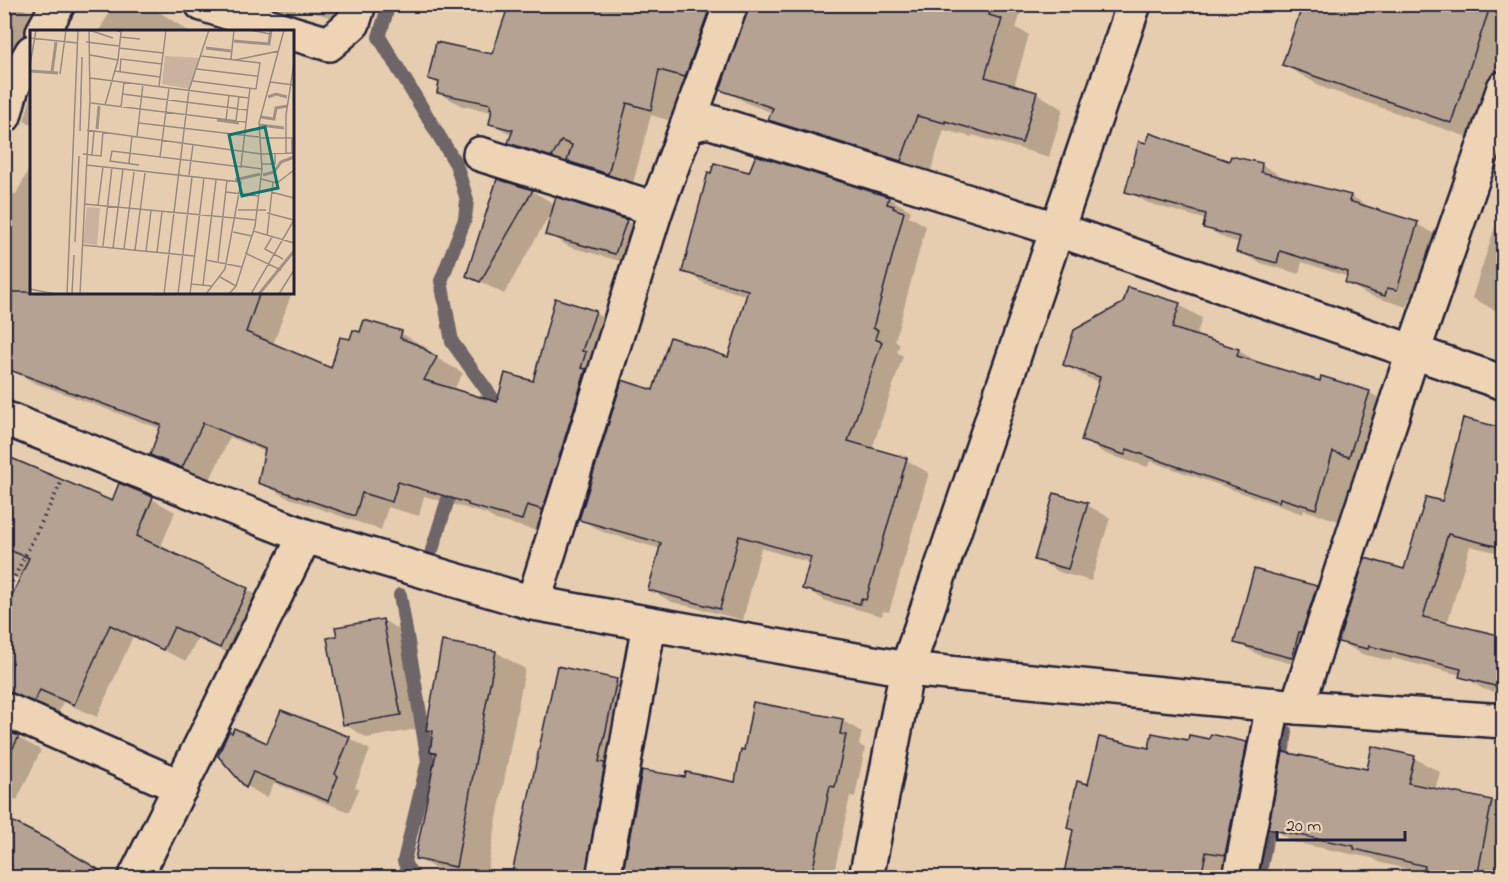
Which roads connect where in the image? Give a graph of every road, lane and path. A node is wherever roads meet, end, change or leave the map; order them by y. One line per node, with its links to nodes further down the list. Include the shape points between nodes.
1 (58, 4): 6 (street)
2 (202, 4): 7 (street)
3 (359, 4): 8 (street, via 353,23 329,44)
4 (730, 4): 12 (street)
5 (1134, 4): 15 (street)
6 (44, 30)
7 (285, 30)
8 (294, 33)
9 (30, 56): 11 (street, via 12,87)
10 (1503, 88): 16 (street)
11 (4, 116)
12 (687, 126): 14 (street); 15 (street, via 708,121)
13 (480, 154): 14 (street)
14 (656, 209): 22 (street)
15 (1056, 229): 16 (street); 24 (street)
16 (1413, 352): 17 (street); 25 (street)
17 (1503, 383)
18 (4, 418): 19 (street)
19 (79, 447): 20 (street); 21 (path)
20 (305, 536): 22 (street); 28 (street)
21 (4, 598)
22 (533, 603): 23 (street)
23 (649, 624): 24 (street); 30 (street)
24 (907, 669): 25 (street); 31 (street)
25 (1285, 706): 27 (street); 32 (street)
26 (4, 709): 28 (street)
27 (1503, 721)
28 (181, 787): 29 (street)
29 (135, 878)
30 (603, 878)
31 (866, 878)
32 (1240, 878)

